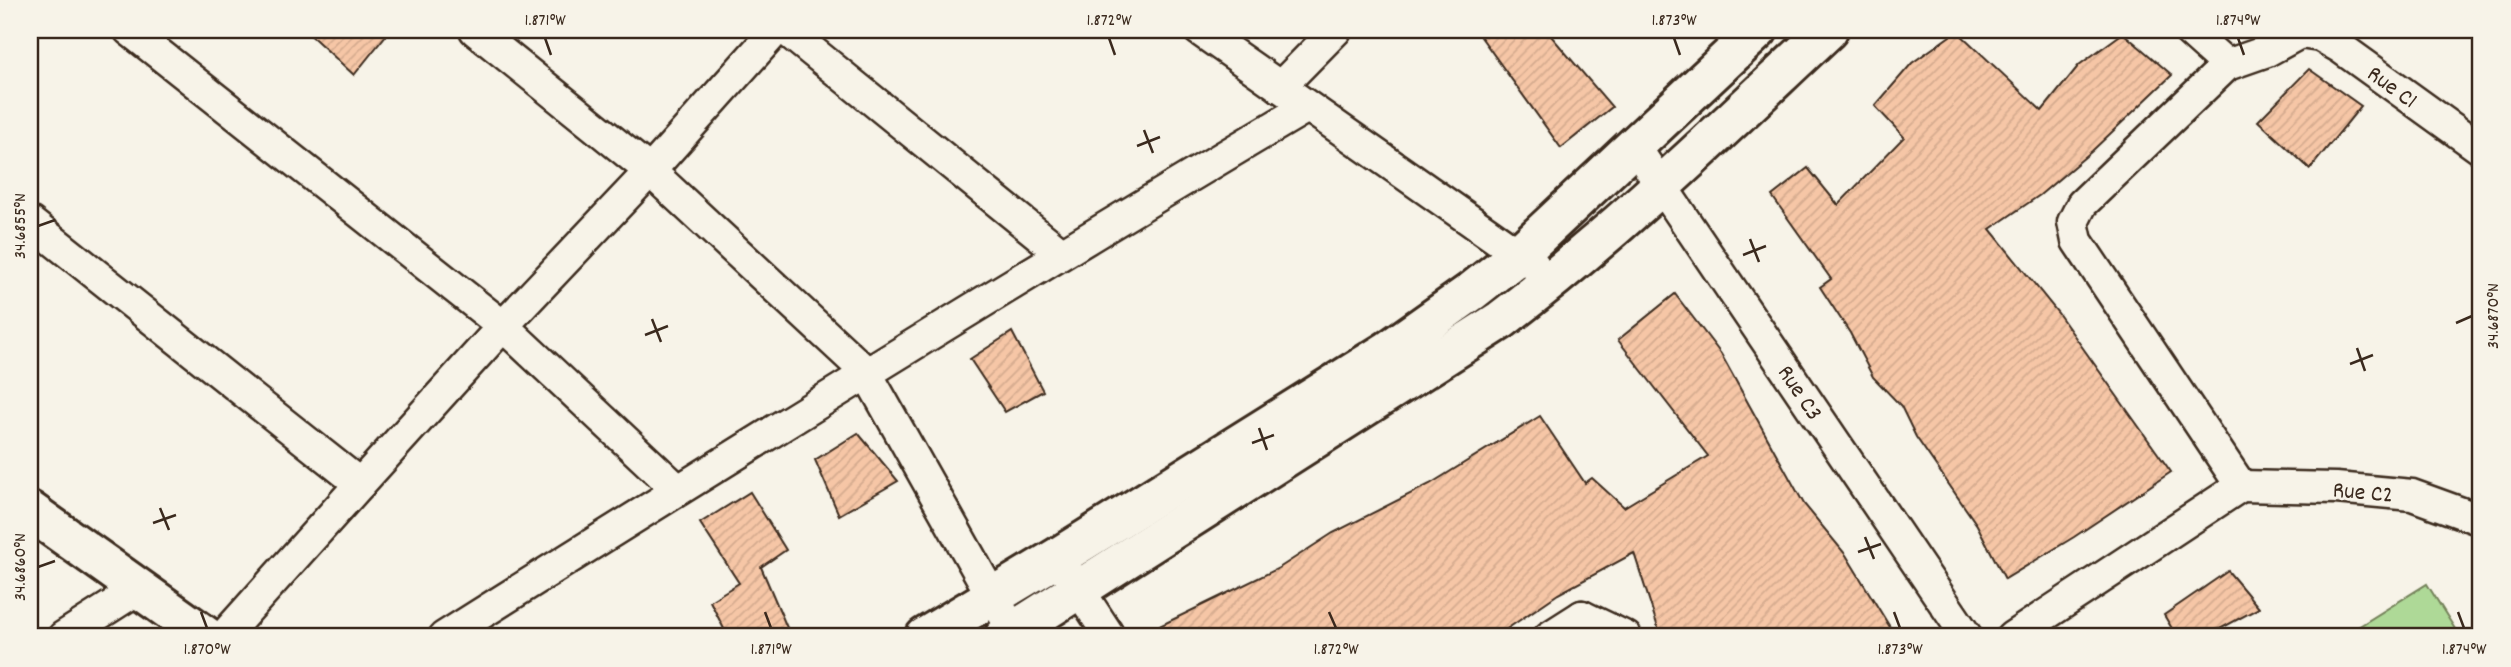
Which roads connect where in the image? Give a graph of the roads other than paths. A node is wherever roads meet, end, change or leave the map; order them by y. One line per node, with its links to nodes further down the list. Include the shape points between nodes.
1 (129, 30): 21 (street)
2 (475, 30): 15 (street)
3 (776, 30): 15 (street)
4 (786, 30): 18 (street)
5 (1199, 30): 11 (street)
6 (1758, 30): 13 (main road)
7 (1828, 30): 16 (main road)
8 (2188, 30): 10 (street)
9 (1324, 34): 11 (street)
10 (2227, 65): 14 (street, Rue C1, via 2300,33 2320,36); 24 (street, via 2082,204 2073,222 2077,240)
11 (1280, 87): 12 (street)
12 (1307, 107): 18 (street); 19 (street)
13 (1635, 147): 16 (street, Rue C3); 19 (main road)
14 (2481, 149)
15 (650, 172): 21 (street); 22 (street)
16 (1662, 186): 20 (main road); 42 (street, Rue C3)
17 (30, 222): 23 (street)
18 (1061, 253): 22 (street)
19 (1518, 255): 20 (street); 28 (main road, via 1389,350)
20 (1554, 279): 30 (main road, via 1414,377)
21 (503, 326): 23 (street); 25 (street)
22 (866, 372): 25 (street); 31 (street)
23 (360, 484): 36 (street)
24 (2241, 486): 27 (street, Rue C2, via 2412,495); 43 (street)
25 (677, 490): 37 (street)
26 (30, 512): 29 (main road)
27 (2481, 520)
28 (1058, 557): 30 (street); 31 (main road)
29 (138, 589): 34 (street); 35 (main road)
30 (1079, 590): 33 (main road); 39 (street)
31 (992, 596): 33 (street); 38 (main road)
32 (1591, 627): 40 (street); 41 (street)
33 (1009, 634)
34 (63, 637)
35 (207, 637)
36 (223, 637)
37 (444, 637)
38 (926, 637)
39 (1110, 637)
40 (1549, 637)
41 (1626, 637)
42 (1967, 637)
43 (2012, 637)

